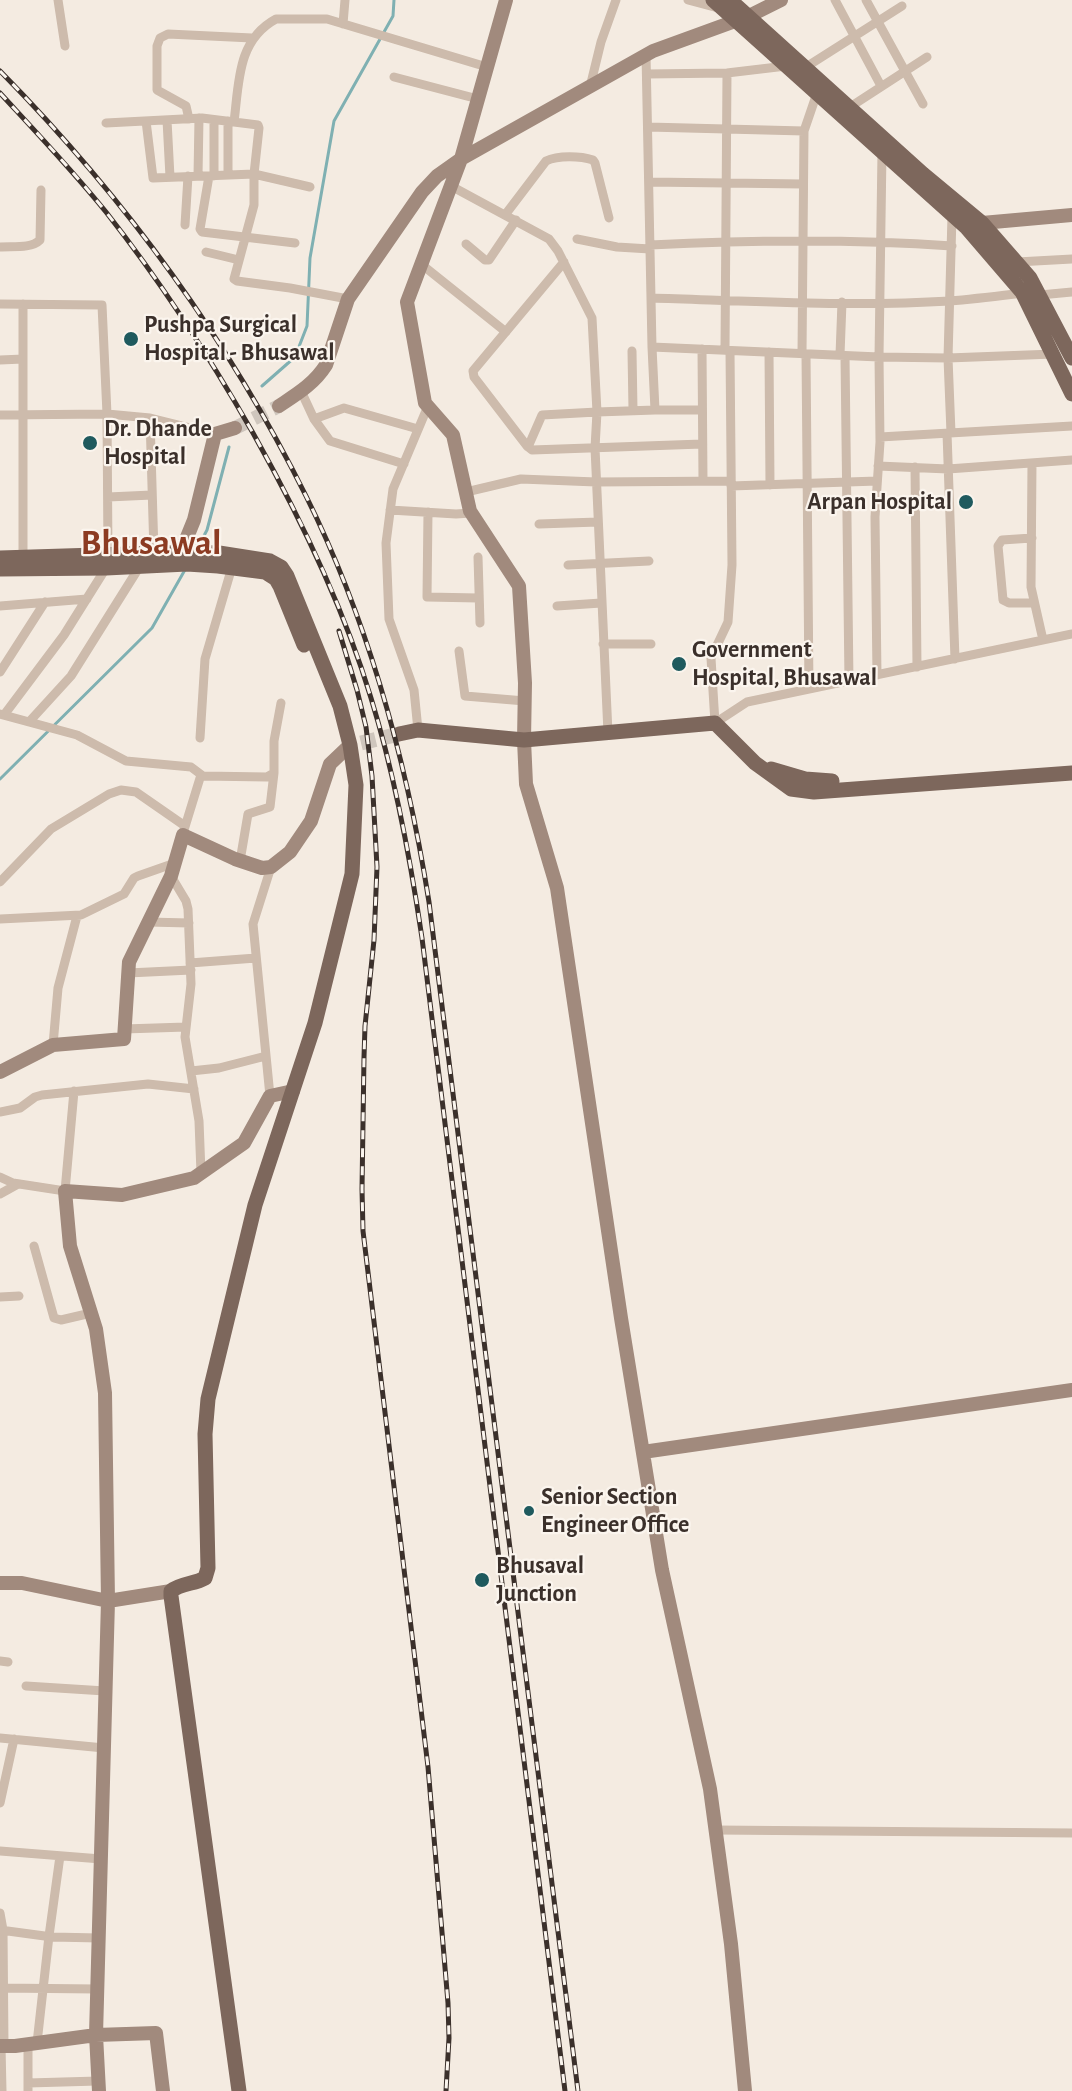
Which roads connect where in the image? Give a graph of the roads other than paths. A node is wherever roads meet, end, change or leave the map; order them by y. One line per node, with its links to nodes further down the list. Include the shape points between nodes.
1 (58, 0): 16 (street)
2 (345, 0): 13 (street)
3 (506, 0): 20 (main road)
4 (616, 0): 27 (street)
5 (688, 0): 9 (street)
6 (781, 0): 11 (main road)
7 (835, 0): 14 (street)
8 (866, 0): 12 (street)
9 (722, 3): 11 (main road)
10 (902, 6): 12 (street)
11 (743, 19): 17 (main road); 19 (main road); 21 (main road)
12 (878, 21): 14 (street); 22 (street)
13 (343, 24): 15 (street, via 324,19 281,18 271,21); 20 (street)
14 (854, 36): 21 (street); 26 (street)
15 (252, 38): 32 (street, via 168,34 160,38 157,90 186,105); 36 (street, via 242,63)
16 (65, 46)
17 (646, 55): 24 (street); 27 (main road)
18 (927, 57): 22 (street)
19 (786, 66): 23 (street); 28 (main road)
20 (487, 68): 29 (main road)
21 (806, 68): 31 (main road)
22 (904, 70): 26 (street); 30 (street)
23 (727, 73): 24 (street); 39 (street)
24 (646, 74): 38 (street)
25 (394, 77): 29 (street)
26 (881, 86): 31 (street)
27 (590, 87): 42 (main road)
28 (817, 93): 40 (street); 41 (main road)
29 (478, 99): 42 (main road)
30 (922, 104)
31 (850, 107): 59 (main road)
32 (194, 118): 33 (street); 34 (street); 44 (street)
33 (167, 120): 35 (street); 47 (street)
34 (214, 120): 36 (street); 45 (street)
35 (146, 121): 37 (street); 47 (street, via 152,176)
36 (231, 122): 43 (street, via 259,127); 46 (street)
37 (106, 123)
38 (648, 127): 39 (street); 48 (street)
39 (727, 129): 40 (street); 49 (street)
40 (804, 131): 50 (street)
41 (882, 152): 56 (main road); 65 (street)
42 (461, 159): 51 (main road); 81 (main road, via 422,192)
43 (254, 174): 46 (street); 52 (street); 61 (street, via 254,205)
44 (193, 176): 45 (street); 47 (street); 60 (street)
45 (211, 176): 46 (street); 61 (street, via 200,231)
46 (228, 176)
47 (170, 177)
48 (649, 182): 49 (street); 70 (street)
49 (726, 183): 50 (street); 64 (street)
50 (803, 184): 63 (street)
51 (451, 186): 54 (street); 76 (main road)
52 (310, 187)
53 (41, 190): 69 (street, via 38,243)
54 (505, 215): 57 (street, via 546,161 585,158 595,163); 58 (street)
55 (1072, 215): 59 (main road)
56 (952, 216): 68 (street); 78 (main road)
57 (609, 218)
58 (516, 220): 67 (street, via 489,260); 74 (street, via 549,239)
59 (982, 223): 75 (main road)
60 (184, 225)
61 (245, 237): 66 (street); 73 (street)
62 (577, 239): 70 (street, via 617,247)
63 (802, 240): 64 (street); 65 (street); 84 (street)
64 (726, 241): 70 (street); 82 (street)
65 (880, 241): 68 (street); 86 (street)
66 (295, 243)
67 (466, 244)
68 (952, 246): 83 (street)
69 (0, 247)
70 (650, 247): 80 (street)
71 (206, 252): 73 (street)
72 (1072, 259): 75 (street)
73 (239, 260): 81 (street, via 236,281)
74 (564, 262): 89 (street); 109 (street, via 593,322)
75 (1017, 262): 79 (main road)
76 (422, 264): 89 (street); 105 (main road, via 407,302)
77 (1072, 292): 79 (street)
78 (1023, 293): 83 (street); 95 (main road)
79 (1040, 295): 95 (main road)
80 (651, 297): 82 (street); 90 (street)
81 (348, 299): 102 (main road, via 326,365)
82 (726, 300): 84 (street); 92 (street)
83 (950, 301): 86 (street); 99 (street)
84 (802, 302): 85 (street); 96 (street)
85 (842, 302): 86 (street); 97 (street)
86 (879, 302): 98 (street)
87 (0, 304): 88 (street)
88 (23, 304): 100 (street); 110 (street, via 102,305)
89 (506, 332): 122 (street, via 473,375)
90 (652, 347): 91 (street); 107 (street)
91 (702, 349): 92 (street); 108 (street)
92 (727, 350): 94 (street); 134 (street)
93 (632, 351): 106 (street)
94 (769, 352): 96 (street); 136 (street)
95 (1067, 353): 99 (street); 103 (main road)
96 (804, 354): 97 (street); 135 (street)
97 (843, 356): 98 (street); 133 (street)
98 (879, 357): 99 (street); 120 (street)
99 (948, 358): 119 (street)
100 (23, 359): 101 (street); 112 (street)
101 (0, 360)
102 (301, 391): 104 (main road); 114 (street)
103 (1072, 394)
104 (279, 406)
105 (428, 406): 117 (street); 137 (main road, via 453,435)
106 (633, 410): 107 (street); 109 (street)
107 (655, 410): 108 (street)
108 (702, 410): 121 (street)
109 (597, 412): 122 (street, via 542,415); 123 (street)
110 (107, 414): 112 (street); 113 (street); 139 (street)
111 (0, 415): 112 (street)
112 (23, 415): 150 (street)
113 (150, 418): 118 (street); 138 (street)
114 (314, 418): 117 (street, via 344,408); 126 (street, via 332,442)
115 (1072, 426): 119 (street)
116 (235, 428): 118 (main road)
117 (418, 429): 126 (street)
118 (214, 434): 147 (main road)
119 (949, 434): 120 (street); 129 (street)
120 (880, 437): 127 (street)
121 (702, 444): 123 (street); 131 (street)
122 (528, 447): 123 (street)
123 (595, 448): 130 (street)
124 (1072, 460): 125 (street)
125 (1032, 463): 129 (street); 145 (street)
126 (404, 464): 140 (street, via 393,489)
127 (878, 466): 128 (street); 132 (street)
128 (915, 467): 129 (street); 172 (street)
129 (948, 469): 171 (street)
130 (596, 482): 131 (street); 137 (street, via 521,479); 143 (street)
131 (703, 482): 134 (street)
132 (877, 482): 133 (street); 174 (street)
133 (848, 483): 135 (street); 175 (street)
134 (731, 484): 136 (street); 181 (street, via 728,622 711,662)
135 (808, 484): 136 (street); 176 (street)
136 (770, 485)
137 (466, 492): 142 (main road)
138 (152, 495): 139 (street); 146 (street)
139 (108, 497): 152 (street)
140 (390, 510): 141 (street); 182 (street, via 386,543 388,613 414,690)
141 (428, 512): 142 (street); 158 (street, via 427,597)
142 (471, 513): 177 (main road, via 519,586)
143 (598, 522): 144 (street); 154 (street)
144 (539, 524)
145 (1032, 538): 162 (street); 162 (street, via 1002,540 998,546 1003,600)
146 (154, 553): 147 (main road); 152 (main road)
147 (186, 556): 153 (main road); 156 (main road)
148 (478, 557): 158 (street)
149 (0, 558): 150 (main road)
150 (23, 558): 152 (main road)
151 (649, 561): 154 (street)
152 (107, 562): 156 (main road); 157 (main road); 159 (street)
153 (223, 562): 185 (street, via 205,659); 186 (main road, via 270,561 285,571)
154 (600, 564): 155 (street); 161 (street)
155 (568, 565)
156 (140, 566): 180 (street, via 71,676)
157 (0, 570)
158 (478, 598): 165 (street)
159 (87, 599): 160 (street); 179 (street)
160 (45, 602): 163 (street); 173 (street)
161 (602, 603): 164 (street); 168 (street)
162 (1034, 603): 167 (street)
163 (0, 606)
164 (557, 606)
165 (480, 623)
166 (1072, 634): 167 (street)
167 (1043, 640): 171 (street)
168 (603, 644): 169 (street); 183 (street)
169 (651, 644)
170 (459, 651): 177 (street, via 465,696)
171 (955, 659): 172 (street)
172 (917, 667): 174 (street)
173 (0, 672)
174 (877, 675): 175 (street)
175 (849, 681): 176 (street)
176 (809, 689): 181 (street, via 747,702)
177 (525, 701): 187 (main road)
178 (281, 703): 190 (street, via 274,741)
179 (1, 715): 180 (street)
180 (31, 723): 192 (street, via 77,735 126,761 191,766)
181 (715, 723): 183 (main road); 191 (main road, via 759,767 841,786)
182 (418, 730): 184 (main road); 187 (main road)
183 (608, 733): 187 (main road)
184 (399, 734)
185 (200, 738)
186 (353, 740): 195 (main road, via 330,764 312,821 290,852); 213 (main road, via 356,785 352,874 315,1023)
187 (524, 740): 226 (main road, via 526,784 557,888)
188 (1072, 764): 191 (main road)
189 (1072, 772): 191 (main road)
190 (274, 773): 192 (street, via 267,777); 194 (street, via 270,807 248,814)
191 (997, 774)
192 (203, 776): 193 (street)
193 (184, 830): 194 (main road); 196 (main road); 197 (street, via 136,792 115,791 45,834)
194 (240, 861): 195 (main road)
195 (271, 867): 202 (street, via 253,921)
196 (173, 869): 198 (street, via 138,876 124,894); 200 (main road); 201 (street, via 186,900)
197 (0, 882)
198 (77, 916): 199 (street); 207 (street, via 58,988)
199 (0, 919)
200 (148, 922): 201 (street); 204 (main road, via 129,962)
201 (189, 923): 203 (street)
202 (256, 958): 203 (street); 208 (street)
203 (191, 967): 204 (street); 205 (street)
204 (128, 973): 206 (main road)
205 (186, 1027): 206 (street); 209 (street)
206 (124, 1029): 207 (main road, via 124,1039)
207 (53, 1045): 210 (main road)
208 (266, 1056): 209 (street); 214 (street)
209 (191, 1071): 211 (street)
210 (0, 1072)
211 (194, 1089): 212 (street, via 148,1084); 216 (street)
212 (74, 1091): 215 (street, via 38,1095 20,1108); 219 (street)
213 (293, 1091): 214 (main road); 228 (main road, via 255,1205 208,1399 208,1568 205,1578)
214 (270, 1096): 216 (main road, via 244,1143)
215 (0, 1112)
216 (201, 1173): 219 (main road, via 122,1195)
217 (0, 1177): 218 (street)
218 (18, 1184): 219 (street); 220 (street)
219 (65, 1191): 224 (main road, via 70,1246)
220 (0, 1194)
221 (34, 1246): 224 (street, via 54,1318)
222 (19, 1296): 223 (street)
223 (0, 1297)
224 (91, 1313): 229 (main road, via 105,1394)
225 (1072, 1390): 226 (main road)
226 (643, 1452): 237 (main road, via 662,1570 711,1789)
227 (0, 1583): 229 (main road, via 22,1583)
228 (171, 1591): 229 (main road); 256 (main road)
229 (108, 1601): 231 (main road)
230 (26, 1686): 231 (street)
231 (105, 1691): 234 (main road)
232 (0, 1738): 233 (street)
233 (14, 1739): 234 (street); 235 (street)
234 (104, 1748): 241 (main road)
235 (1, 1791): 236 (street)
236 (0, 1803)
237 (716, 1830): 238 (street); 257 (main road)
238 (1072, 1833)
239 (0, 1851): 240 (street)
240 (60, 1856): 241 (street); 244 (street)
241 (101, 1859): 245 (main road)
242 (0, 1913): 243 (street)
243 (2, 1930): 244 (street); 246 (street)
244 (49, 1936): 245 (street); 247 (street)
245 (99, 1938): 248 (main road)
246 (2, 1988): 247 (street); 251 (street)
247 (42, 1989): 248 (street); 250 (street)
248 (97, 1989): 249 (main road)
249 (96, 2035): 250 (main road); 252 (main road); 255 (main road, via 156,2033)
250 (32, 2044): 251 (main road); 253 (street)
251 (2, 2046): 254 (street)
252 (99, 2086): 253 (street)
253 (28, 2087)
254 (2, 2091)
255 (163, 2091)
256 (239, 2091)
257 (745, 2091)

